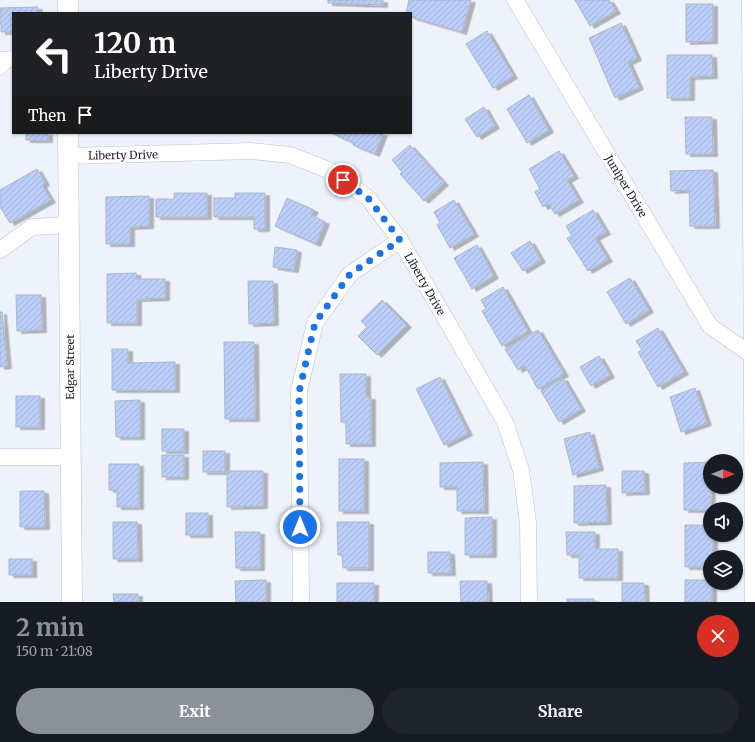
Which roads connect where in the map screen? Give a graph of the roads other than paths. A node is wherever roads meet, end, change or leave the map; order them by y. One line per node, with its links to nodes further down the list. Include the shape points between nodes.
1 (68, 0): 4 (street)
2 (515, 0): 14 (street, Juniper Drive, via 710,326)
3 (752, 0): 14 (street)
4 (68, 12)
5 (0, 60): 6 (street)
6 (12, 60)
7 (12, 61): 8 (lane)
8 (0, 71)
9 (68, 134): 10 (street, Edgar Street)
10 (68, 156): 11 (street, Edgar Street); 12 (street, Liberty Drive, via 251,152 290,154 331,171 368,198)
11 (69, 225): 13 (street, via 32,226); 16 (street, Edgar Street)
12 (400, 240): 20 (street, via 350,274 315,323 299,392); 21 (street, Liberty Drive, via 505,422 521,470 528,523)
13 (0, 250)
14 (753, 356): 17 (street)
15 (0, 457): 16 (street)
16 (71, 457): 19 (street, Edgar Street)
17 (754, 465): 18 (street)
18 (755, 563): 22 (street)
19 (72, 602)
20 (301, 602)
21 (529, 602)
22 (754, 602)

